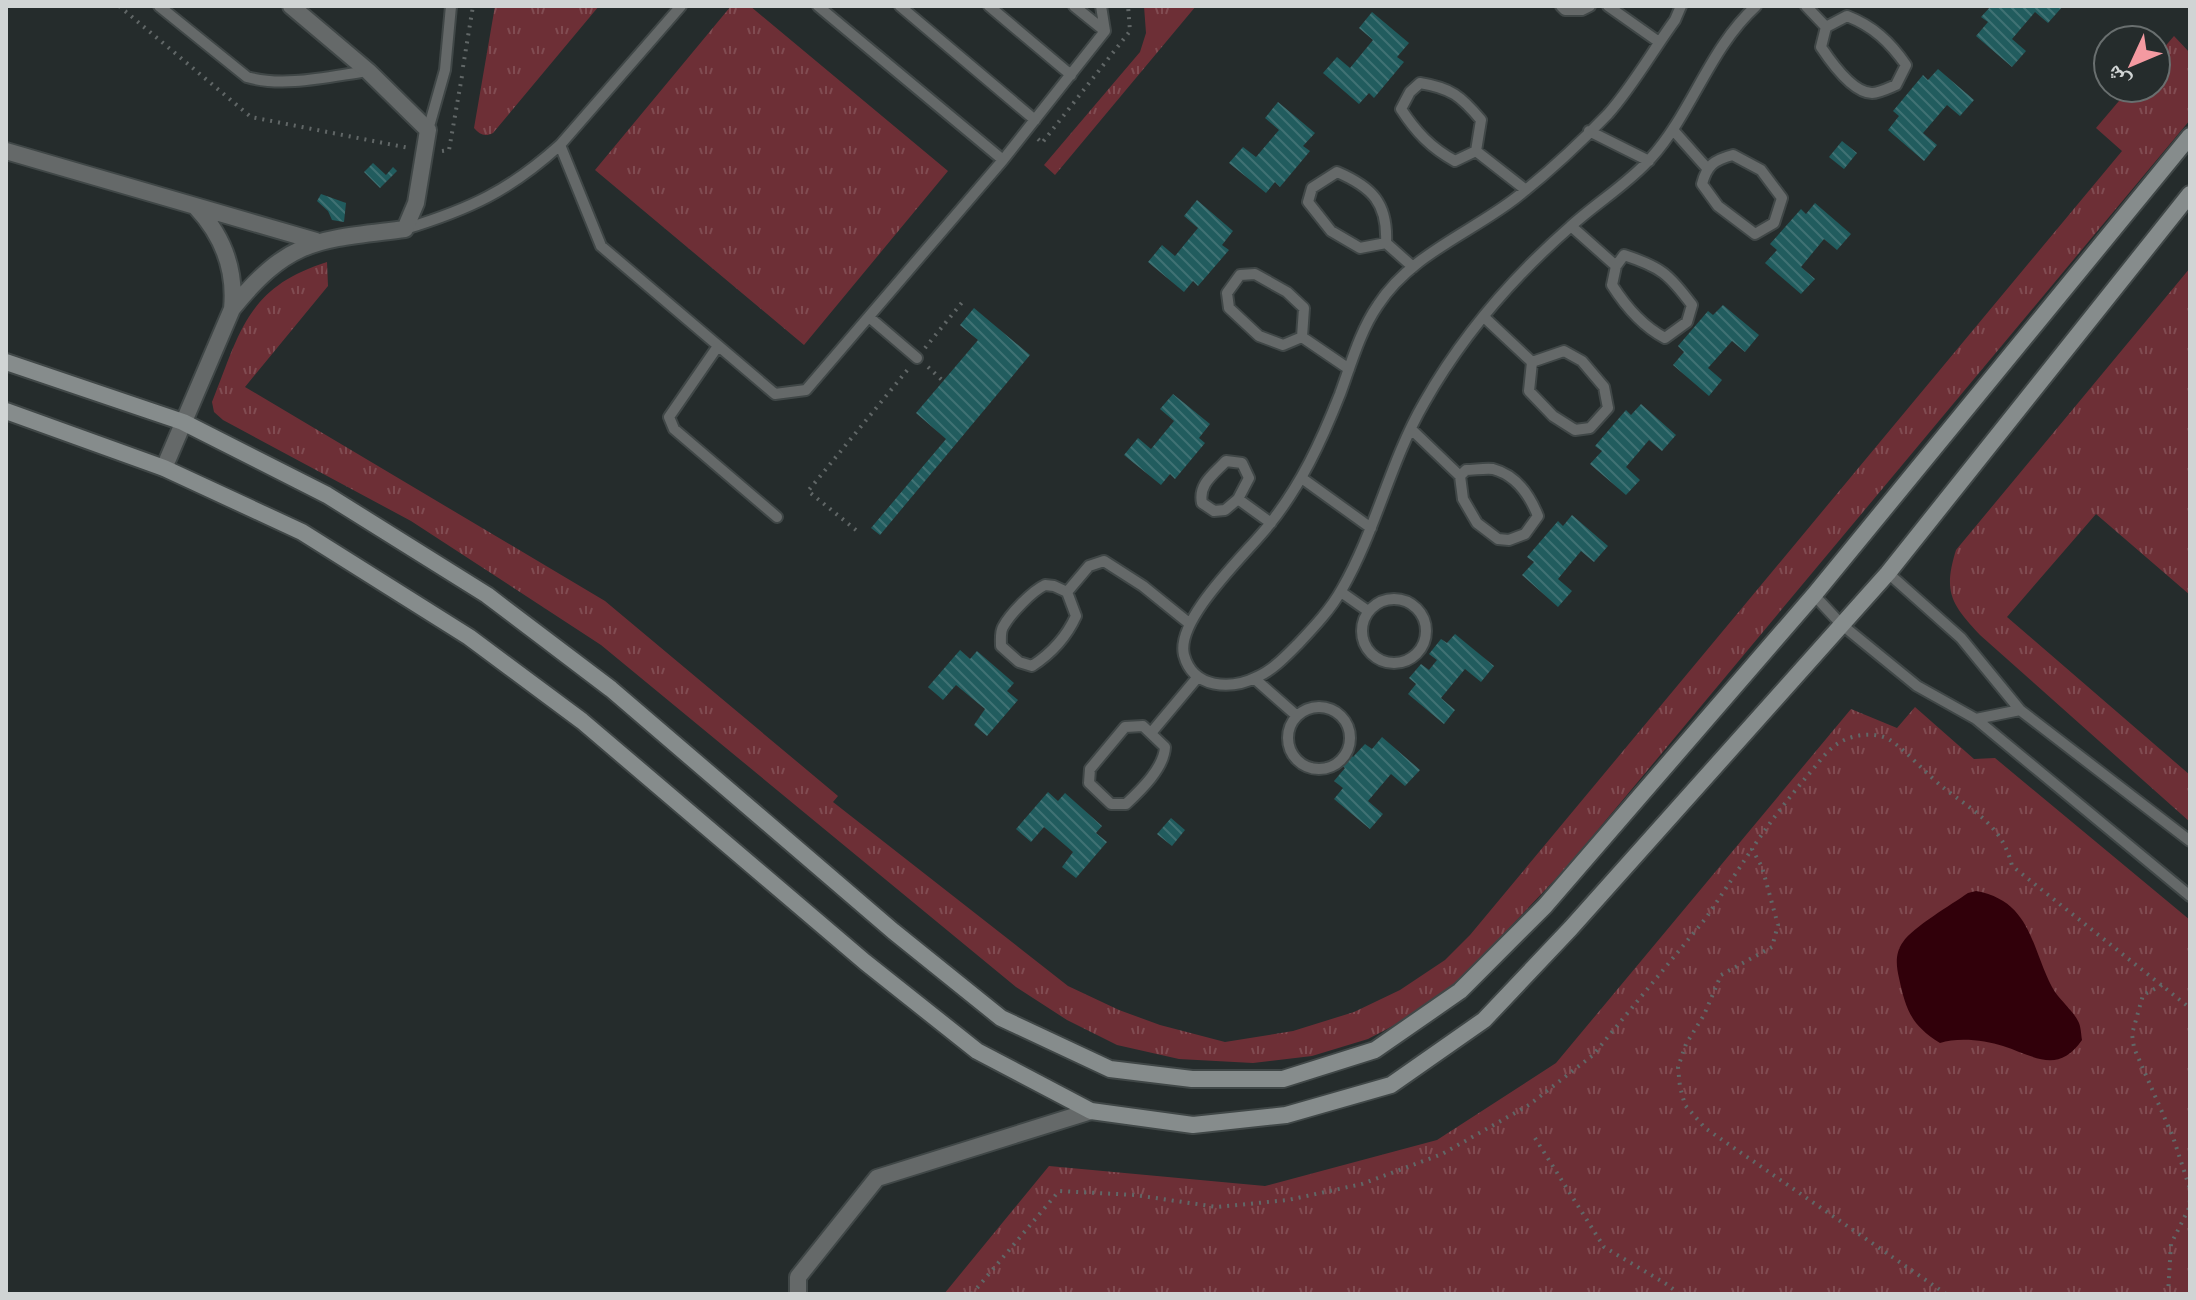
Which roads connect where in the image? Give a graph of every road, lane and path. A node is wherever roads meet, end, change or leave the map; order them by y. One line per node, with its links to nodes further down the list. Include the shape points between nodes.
1 (119, 6): 29 (path, via 251,117)
2 (159, 6): 20 (lane, via 247,77 264,81)
3 (291, 6): 20 (street)
4 (451, 6): 23 (lane, via 445,70)
5 (681, 6): 27 (lane)
6 (818, 6): 31 (lane)
7 (900, 6): 22 (lane)
8 (989, 6): 21 (lane)
9 (1074, 6): 18 (lane)
10 (1101, 6): 18 (lane)
11 (1561, 6): 12 (lane)
12 (1590, 6)
13 (1608, 6): 19 (lane)
14 (1681, 6): 19 (lane)
15 (1756, 6): 25 (lane, via 1719,48)
16 (1806, 6): 17 (lane)
17 (1826, 27): 17 (lane, via 1821,47 1835,69 1873,94 1896,85 1906,65 1889,42 1847,16)
18 (1105, 31): 21 (lane)
19 (1659, 42): 24 (lane, via 1610,112)
20 (368, 71): 23 (street)
21 (1071, 75): 22 (lane)
22 (1035, 120): 31 (lane)
23 (428, 130): 29 (street)
24 (1589, 131): 32 (lane); 34 (lane)
25 (1674, 131): 32 (lane); 33 (lane)
26 (2190, 136): 67 (main road)
27 (560, 145): 38 (lane, via 488,199); 48 (lane, via 601,246)
28 (6, 151): 36 (street)
29 (425, 151): 38 (street, via 416,203)
30 (1476, 151): 30 (lane, via 1481,120 1469,106 1445,87 1420,83 1410,92 1401,109 1438,152 1455,161); 34 (lane)
31 (1003, 160): 45 (lane)
32 (1649, 161): 37 (lane)
33 (1706, 167): 33 (lane, via 1702,184 1737,222 1755,234 1774,223 1782,198 1761,170 1733,155)
34 (1526, 190): 42 (lane)
35 (2190, 194): 64 (main road)
36 (195, 206): 39 (street); 44 (street, via 226,251 234,286)
37 (1571, 226): 41 (lane); 46 (lane)
38 (405, 229): 39 (street)
39 (316, 241): 44 (street, via 267,270)
40 (1386, 243): 40 (lane, via 1387,225 1378,199 1358,181 1337,172 1312,188 1308,202 1331,231 1360,248); 42 (lane)
41 (1616, 266): 41 (lane, via 1612,285 1653,332 1665,338 1687,322 1692,305 1670,276 1624,255)
42 (1413, 267): 52 (lane, via 1379,303)
43 (964, 300): 49 (path)
44 (232, 309): 54 (street)
45 (869, 317): 48 (lane, via 806,390 775,394); 49 (lane)
46 (1484, 317): 51 (lane); 55 (lane, via 1458,349)
47 (1302, 337): 47 (lane, via 1304,308 1255,274 1240,275 1227,293 1229,308 1259,336 1283,345); 52 (lane)
48 (718, 346): 60 (lane, via 669,417 674,429)
49 (917, 358): 63 (path, via 808,491)
50 (6, 362): 54 (main road)
51 (1532, 362): 51 (lane, via 1529,391 1575,430 1590,428 1608,408 1604,387 1582,361 1564,351)
52 (1349, 369): 58 (lane)
53 (6, 411): 56 (main road)
54 (183, 422): 56 (street); 67 (main road, via 327,495 487,595 611,689 1001,1018 1110,1069 1192,1079 1283,1079 1375,1050 1460,991 1545,906)
55 (1411, 429): 57 (lane); 62 (lane)
56 (164, 468): 82 (main road, via 302,532 469,637 582,721 977,1051)
57 (1460, 476): 57 (lane, via 1463,499 1477,523 1498,539 1525,534 1538,516 1531,497 1493,469 1466,470)
58 (1303, 479): 61 (lane); 62 (lane)
59 (1238, 499): 59 (lane, via 1225,510 1214,511 1202,503 1204,484 1226,461 1242,463 1249,478); 61 (lane)
60 (777, 517)
61 (1271, 523): 69 (lane)
62 (1371, 528): 66 (lane)
63 (856, 530)
64 (1888, 573): 70 (main road); 73 (lane, via 1961,638)
65 (1067, 592): 65 (lane, via 1045,585 1035,590 1003,626 1001,646 1032,666 1049,655 1076,616); 69 (lane, via 1089,566 1104,561)
66 (1341, 592): 68 (lane); 72 (lane, via 1293,649)
67 (1814, 595): 70 (lane)
68 (1368, 611): 68 (lane, via 1364,643 1378,659 1400,663 1418,653 1427,634 1415,606 1385,599)
69 (1190, 624): 71 (lane, via 1184,656)
70 (1841, 624): 75 (lane, via 1917,686); 82 (main road, via 1484,1020 1391,1085 1286,1115 1193,1125)
71 (1197, 678): 72 (lane, via 1230,685); 76 (lane)
72 (1255, 679): 74 (lane)
73 (2020, 710): 75 (lane); 77 (lane)
74 (1297, 716): 74 (lane, via 1288,743 1298,761 1326,769 1343,758 1351,739 1344,719 1327,708)
75 (1976, 719): 79 (lane)
76 (1151, 733): 76 (lane, via 1143,726 1125,727 1090,769 1089,783 1111,804 1126,804 1165,757 1165,747)
77 (2190, 841)
78 (1752, 849): 80 (path, via 1779,809 1837,744 1875,734 1890,740 1994,827 2012,866); 87 (path, via 1706,918 1593,1055 1529,1105 1442,1154 1362,1184 1288,1200 1217,1207 1059,1191); 89 (path, via 1778,925 1772,947 1721,975 1716,984 1678,1067 1685,1105 1705,1128)
79 (2190, 896)
80 (2162, 985): 81 (path); 84 (path, via 2143,995 2132,1034)
81 (2190, 1008)
82 (1091, 1111): 86 (street, via 877,1178 798,1277)
83 (1535, 1138): 88 (path, via 1604,1247)
84 (2190, 1189)
85 (2190, 1199): 90 (path, via 2171,1244)
86 (798, 1294)
87 (972, 1294)
88 (1679, 1294)
89 (1946, 1294)
90 (2168, 1294)

